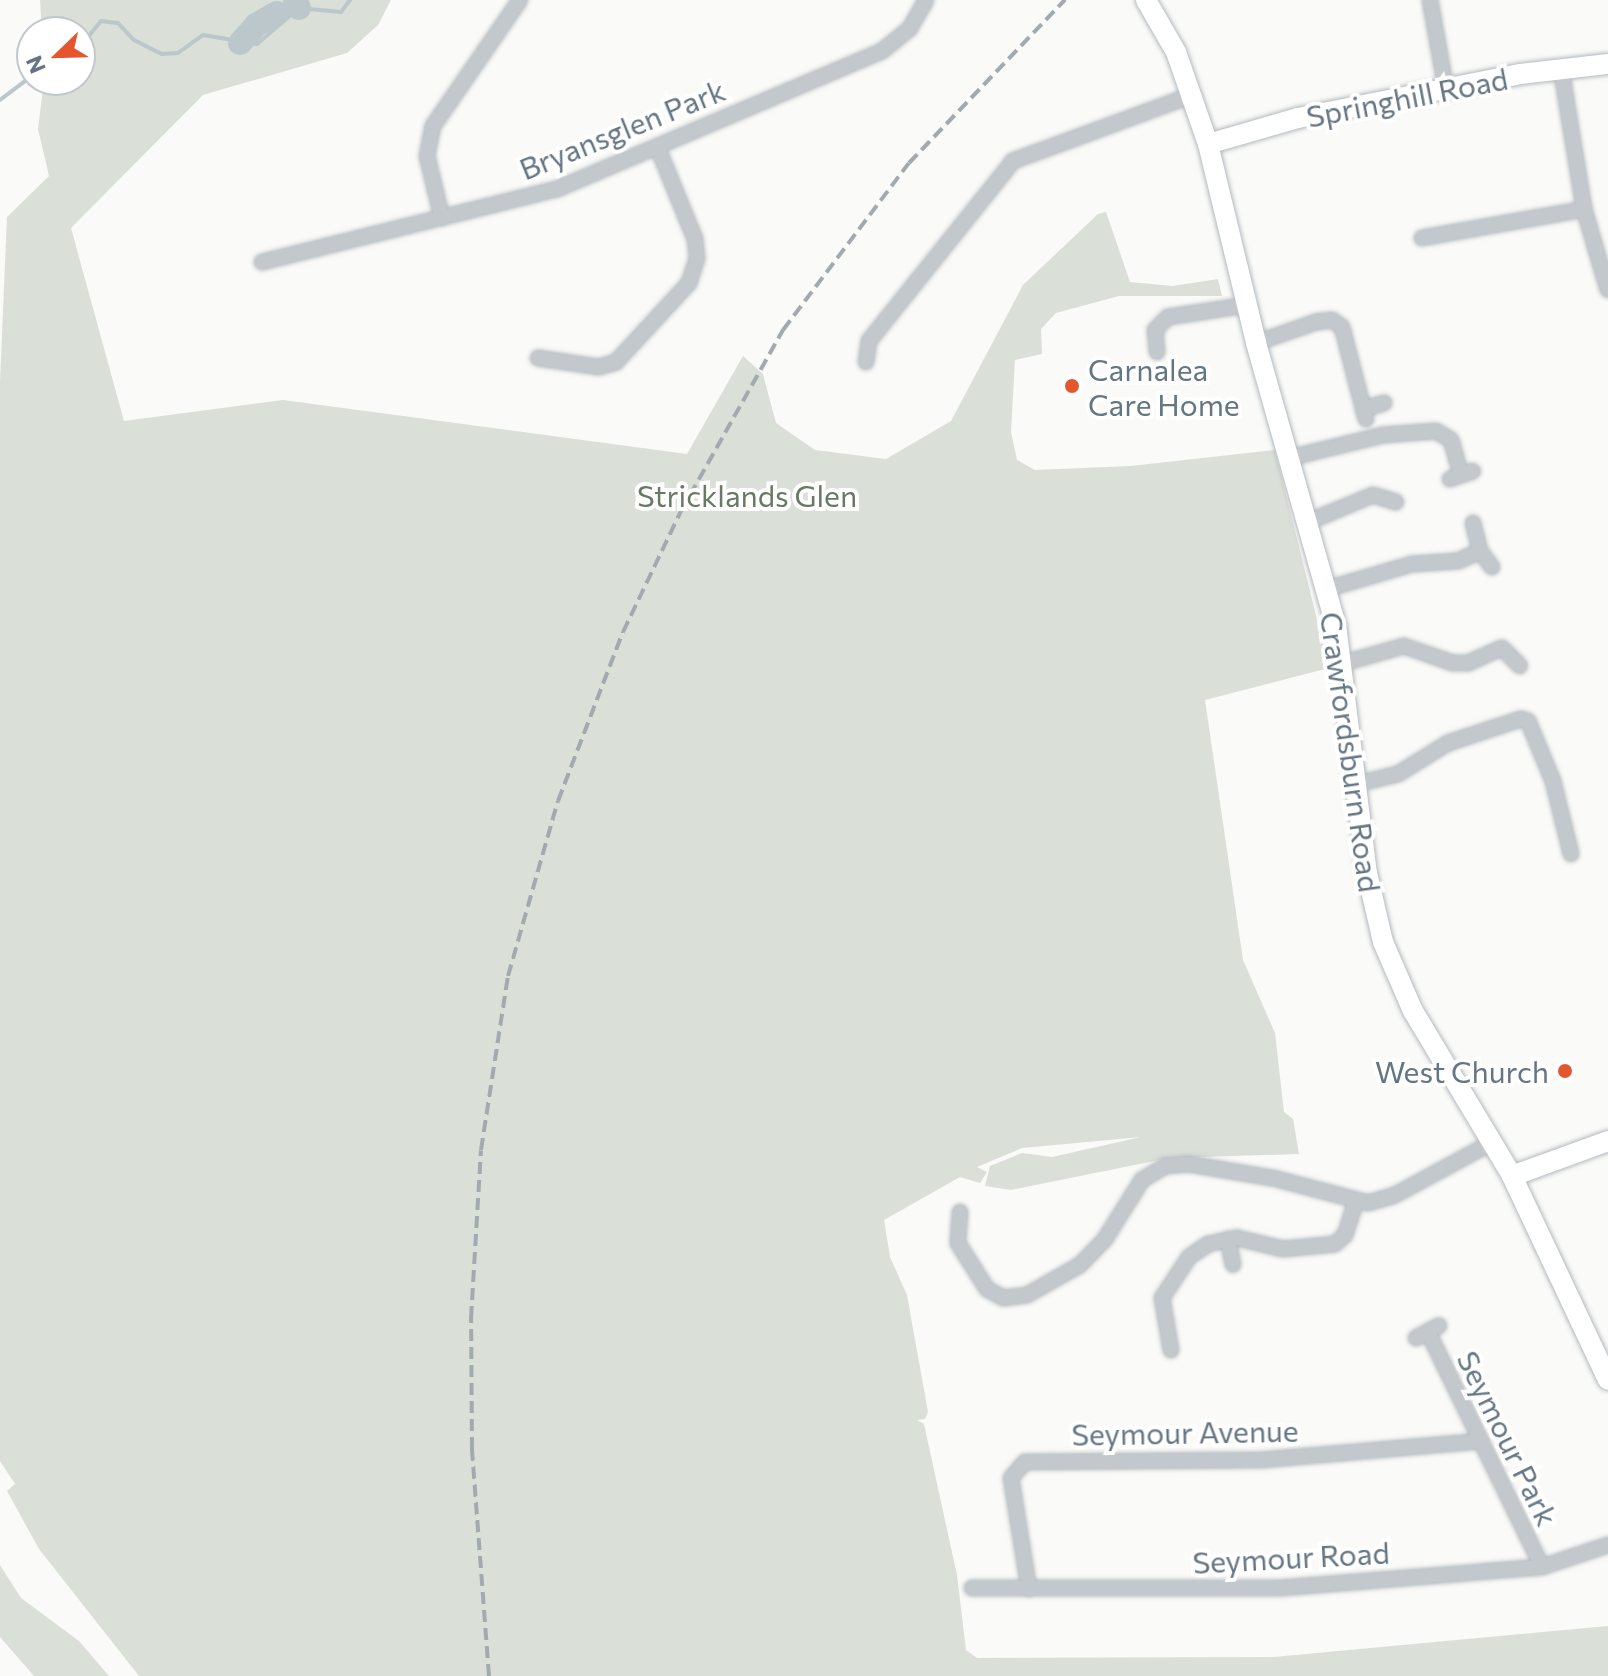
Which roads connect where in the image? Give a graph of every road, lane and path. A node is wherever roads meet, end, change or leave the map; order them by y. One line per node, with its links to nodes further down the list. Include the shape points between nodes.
1 (520, 0): 12 (street, via 433,126 427,156)
2 (926, 0): 10 (street, Bryansglen Park, via 910,28 882,51)
3 (1146, 0): 8 (main road, Crawfordsburn Road)
4 (1430, 0): 7 (street)
5 (1608, 64): 6 (main road, Springhill Road)
6 (1561, 68): 7 (main road, Springhill Road); 11 (street)
7 (1446, 89): 9 (main road, Springhill Road, via 1298,118)
8 (1192, 95): 9 (main road, Crawfordsburn Road); 21 (street, via 1013,161 869,341)
9 (1208, 144): 17 (main road, Crawfordsburn Road)
10 (657, 146): 12 (street, Bryansglen Park, via 557,189); 20 (street, via 695,239 697,258 689,283 616,362 599,367)
11 (1584, 209): 13 (street); 14 (street)
12 (442, 218): 15 (street, Bryansglen Park)
13 (1422, 238)
14 (1601, 242): 16 (street)
15 (262, 262)
16 (1608, 290)
17 (1246, 305): 18 (main road, Crawfordsburn Road); 19 (street, via 1168,317 1155,330)
18 (1256, 343): 22 (street, via 1332,320 1342,327 1365,414); 23 (main road, Crawfordsburn Road)
19 (1157, 352)
20 (538, 358)
21 (866, 362)
22 (1384, 403)
23 (1289, 458): 24 (street, via 1383,435 1436,431 1451,440); 26 (main road, Crawfordsburn Road)
24 (1462, 475)
25 (1396, 502): 26 (street, via 1373,495)
26 (1308, 522): 30 (main road, Crawfordsburn Road)
27 (1473, 523): 28 (street)
28 (1480, 551): 29 (street); 30 (street, via 1458,561 1412,564)
29 (1492, 567)
30 (1327, 589): 33 (main road, Crawfordsburn Road)
31 (1510, 634): 32 (street)
32 (1502, 648): 33 (street, via 1468,663 1436,660 1404,646); 34 (street)
33 (1344, 663): 35 (main road, Crawfordsburn Road)
34 (1520, 666)
35 (1357, 784): 36 (street, via 1398,774 1448,743 1528,721 1553,781); 38 (main road, Crawfordsburn Road, via 1369,885 1392,966 1413,1011)
36 (1571, 854)
37 (1608, 1141): 39 (main road)
38 (1493, 1142): 39 (main road, Crawfordsburn Road); 40 (street, via 1393,1196)
39 (1512, 1176): 46 (main road, Crawfordsburn Road)
40 (1356, 1201): 41 (street, via 1273,1178 1189,1164 1165,1166 1142,1180 1105,1239 1071,1274 1035,1292 1003,1298 987,1289 958,1243); 42 (street, via 1345,1235 1335,1244 1283,1249 1247,1238)
41 (960, 1212)
42 (1228, 1239): 43 (street); 45 (street, via 1194,1252 1171,1278 1161,1303)
43 (1233, 1265)
44 (1428, 1332): 47 (street, Seymour Park)
45 (1171, 1350)
46 (1608, 1380)
47 (1481, 1441): 49 (street, Seymour Park); 51 (street, Seymour Avenue, via 1261,1460 1025,1462 1011,1478)
48 (1608, 1545): 49 (street, Seymour Road)
49 (1542, 1567): 51 (street, Seymour Road, via 1280,1588)
50 (972, 1588): 51 (street, Seymour Road)
51 (1029, 1589)

